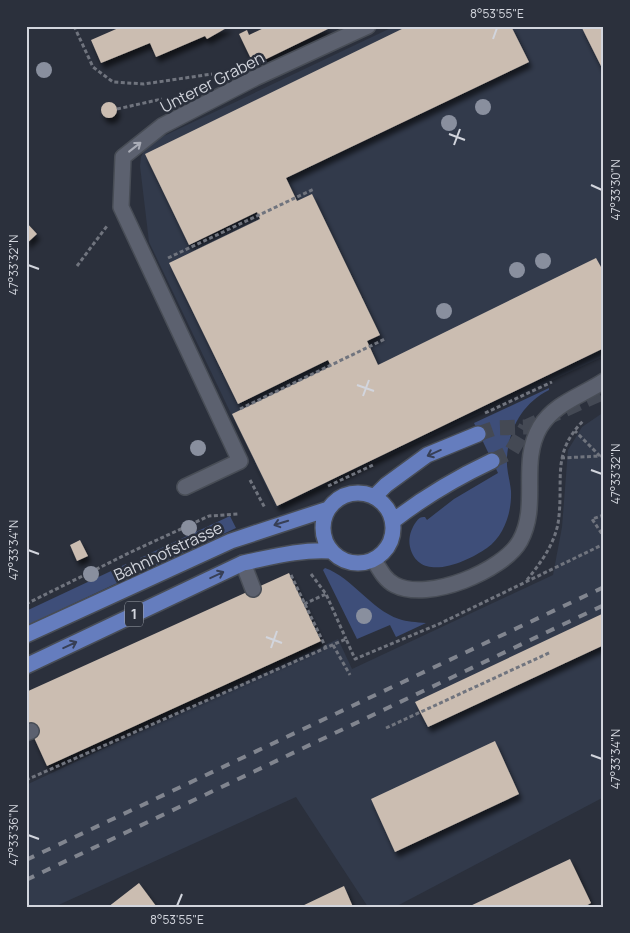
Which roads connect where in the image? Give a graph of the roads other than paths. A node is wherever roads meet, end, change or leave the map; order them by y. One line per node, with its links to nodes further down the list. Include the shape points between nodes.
1 (368, 26): 5 (street, Unterer Graben, one-way to 1, via 240,461 121,208 123,157 162,126 255,78)
2 (602, 382): 10 (street, via 558,407 539,428 530,462 528,523 520,542 502,559 469,578 436,590 422,591 395,585 384,577)
3 (478, 434): 6 (main road, one-way to 6, via 427,455)
4 (492, 461): 8 (main road, via 420,500)
5 (185, 487)
6 (374, 496): 7 (main road, via 349,494); 8 (main road, via 383,503)
7 (328, 509): 9 (main road, via 322,530); 13 (main road, Bahnhofstrasse / 1, one-way to 13, via 230,541)
8 (393, 521): 10 (main road, via 390,543)
9 (331, 551): 10 (main road, via 344,561 353,563); 11 (main road, 1, via 312,550)
10 (374, 560)
11 (242, 563): 12 (street); 14 (main road, 1, one-way to 11)
12 (253, 589)
13 (26, 635)
14 (26, 666)

